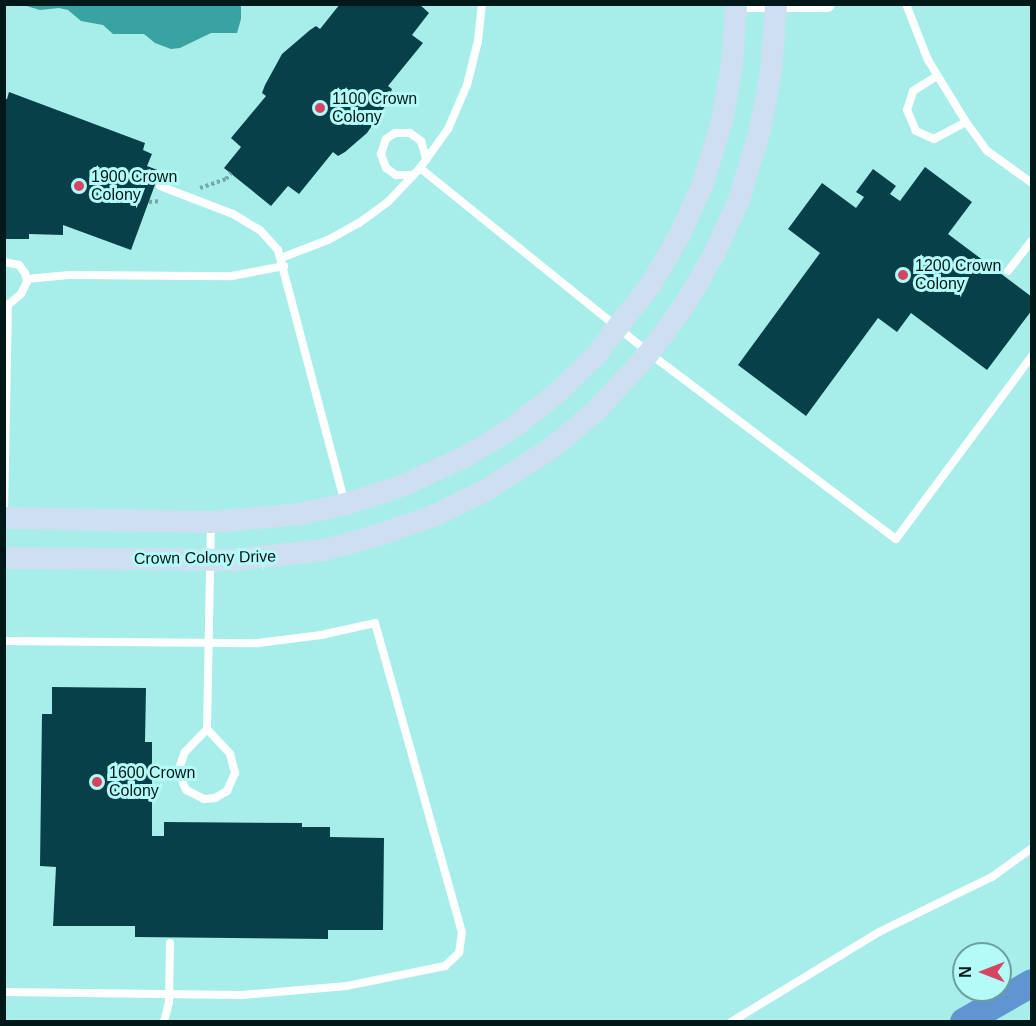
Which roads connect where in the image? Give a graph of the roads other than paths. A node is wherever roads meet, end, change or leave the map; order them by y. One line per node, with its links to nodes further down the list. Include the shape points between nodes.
1 (482, 4): 9 (lane, via 467,85 448,129)
2 (736, 4): 20 (street, via 729,84 720,130 702,186 670,253)
3 (742, 4): 6 (street)
4 (827, 4): 6 (street)
5 (906, 4): 7 (lane)
6 (776, 5): 21 (street, Crown Colony Drive, via 764,110 738,200 704,273)
7 (937, 76): 8 (lane); 8 (lane, via 911,94 907,110 911,125 934,139)
8 (966, 123): 12 (lane, via 986,150)
9 (426, 159): 10 (lane); 11 (lane, via 421,141 410,133 395,133 386,140 381,154 387,168 396,175)
10 (420, 168): 11 (lane); 20 (lane)
11 (413, 175): 16 (lane, via 388,202 359,223)
12 (1032, 183)
13 (160, 186): 16 (lane, via 240,218 268,237)
14 (1032, 240): 17 (lane)
15 (4, 261): 18 (lane, via 19,265)
16 (283, 262): 18 (lane, via 232,276 69,275); 23 (lane)
17 (1008, 271)
18 (27, 279): 19 (lane, via 24,291)
19 (6, 304): 24 (lane)
20 (618, 328): 21 (lane); 23 (street, via 556,394 497,438 418,479)
21 (649, 353): 22 (lane, via 896,539); 28 (street, Crown Colony Drive, via 566,437 469,500 415,523 333,548 280,557)
22 (1032, 356)
23 (345, 504): 26 (street, via 285,516)
24 (4, 513)
25 (4, 518): 26 (street)
26 (211, 522): 28 (lane)
27 (4, 558): 28 (street, Crown Colony Drive)
28 (210, 561): 30 (lane)
29 (4, 641): 30 (lane)
30 (209, 644): 31 (lane); 36 (lane, via 301,638 375,623 460,916 462,938 459,953 448,964 392,979 282,993)
31 (207, 729): 31 (lane, via 181,757 178,771 186,790 204,799 227,791 236,773 231,754)
32 (1032, 848): 38 (lane, via 992,877 879,932)
33 (170, 943): 36 (lane)
34 (1032, 983): 39 (highway)
35 (4, 992): 36 (lane)
36 (169, 994): 37 (lane)
37 (164, 1022)
38 (731, 1022)
39 (964, 1022)

